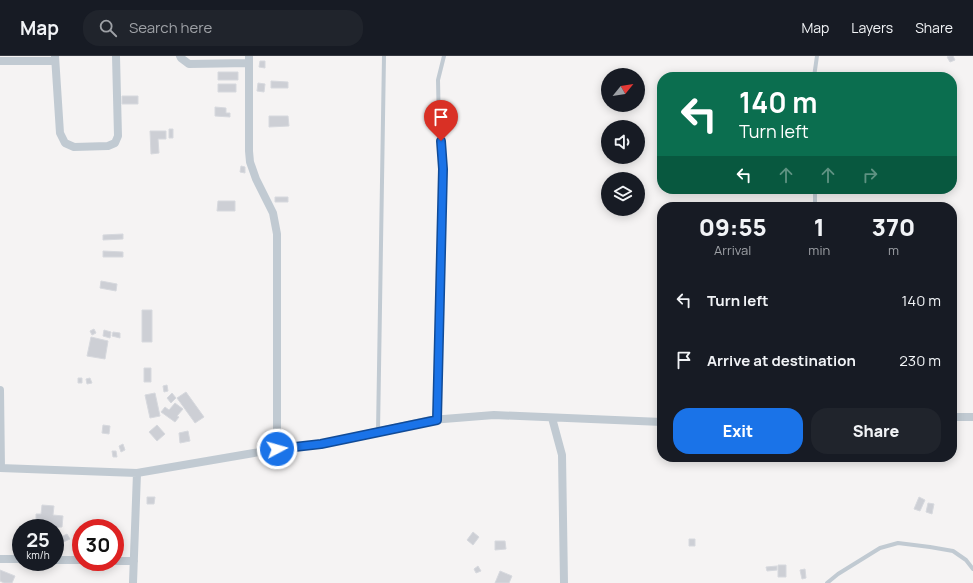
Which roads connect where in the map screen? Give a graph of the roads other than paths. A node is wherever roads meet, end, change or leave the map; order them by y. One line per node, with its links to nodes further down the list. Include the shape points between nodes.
1 (116, 56): 6 (street, via 118,136 108,146 74,147 65,143 60,133)
2 (180, 56): 7 (street, via 189,64)
3 (384, 56): 17 (lane)
4 (444, 56): 15 (lane, via 438,80 443,169)
5 (816, 56): 9 (lane)
6 (55, 59): 8 (street)
7 (249, 60): 18 (street, via 250,162 273,213 277,234)
8 (0, 61)
9 (814, 72)
10 (0, 390): 14 (street)
11 (957, 417): 12 (street)
12 (973, 417)
13 (552, 418): 15 (street, via 494,415); 16 (street); 27 (street, via 562,455)
14 (0, 419): 19 (street)
15 (437, 420): 17 (street)
16 (657, 422)
17 (378, 432): 18 (street, via 321,444)
18 (277, 449): 20 (street)
19 (1, 468): 20 (street)
20 (137, 473): 24 (street)
21 (0, 559): 22 (street)
22 (12, 560)
23 (124, 561): 24 (street)
24 (134, 561): 26 (street)
25 (973, 569): 28 (lane, via 966,560 953,551 898,543 880,548)
26 (133, 583)
27 (564, 583)
28 (827, 583)

